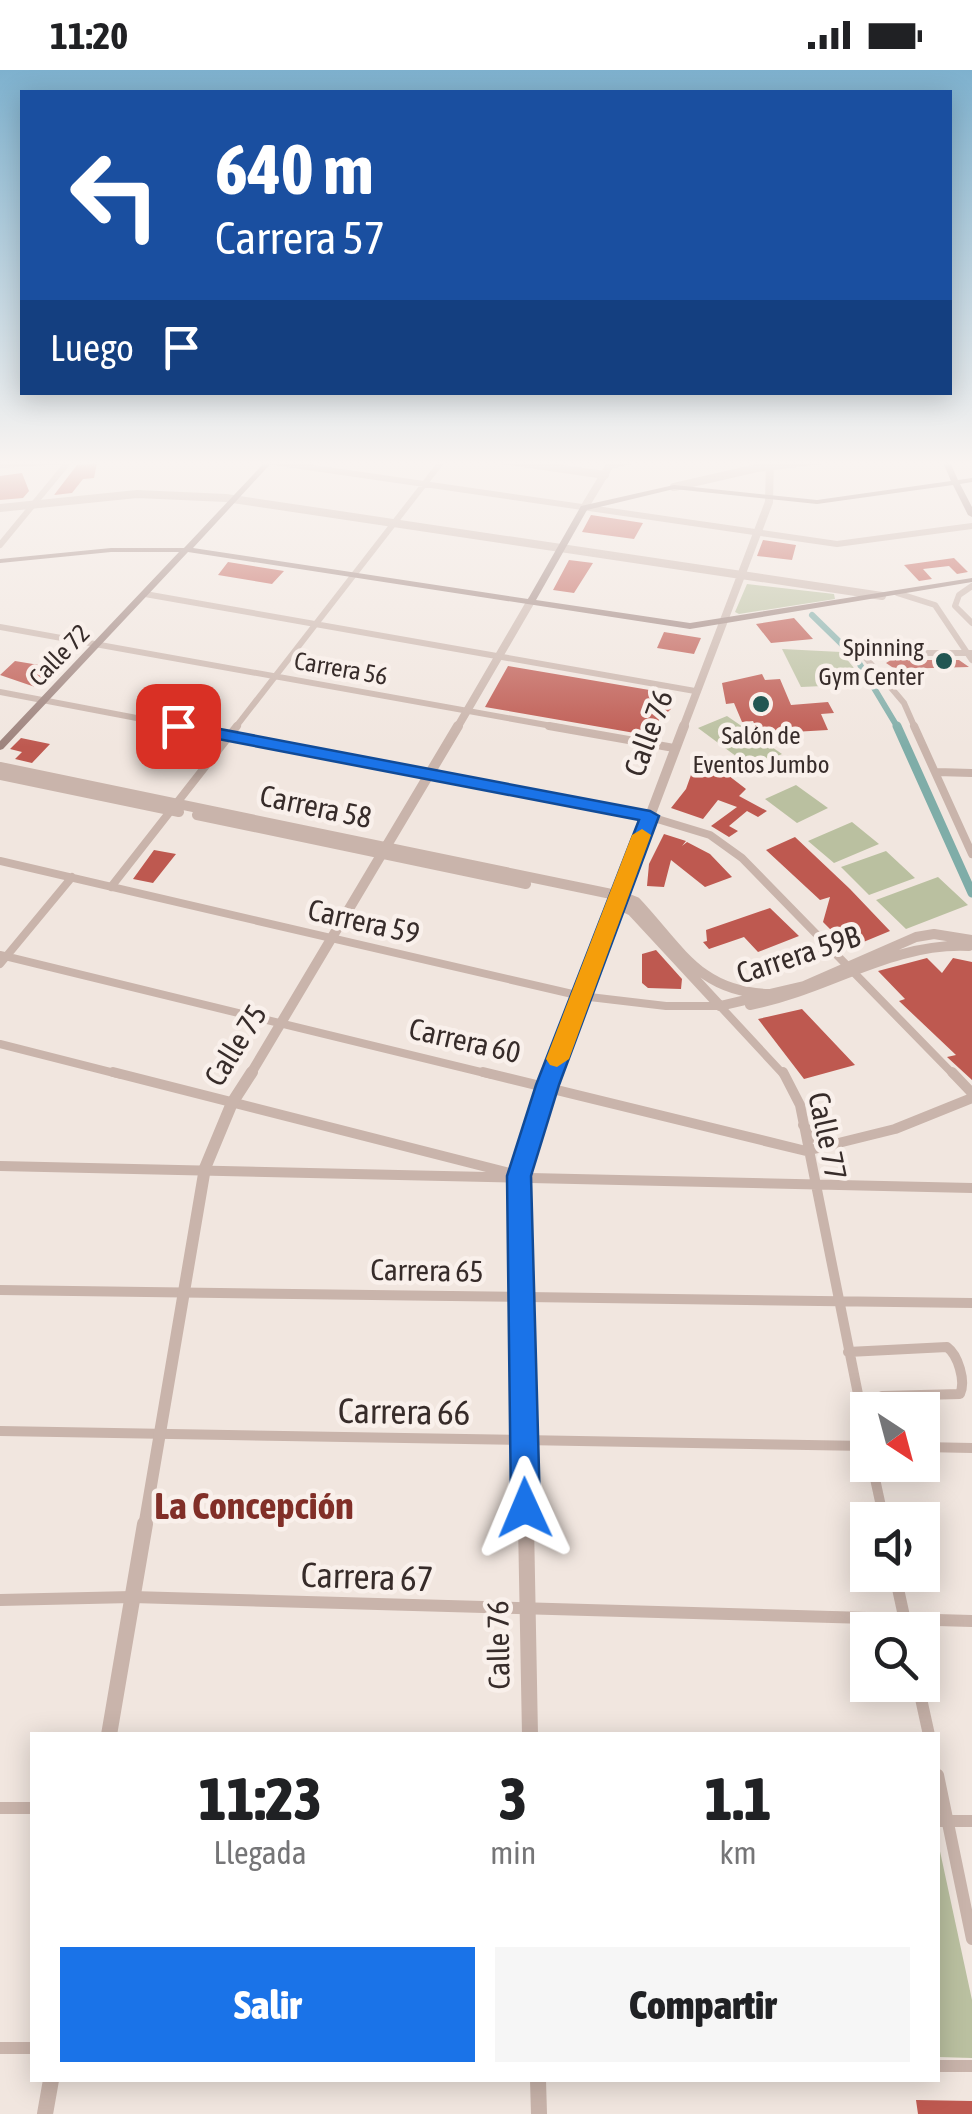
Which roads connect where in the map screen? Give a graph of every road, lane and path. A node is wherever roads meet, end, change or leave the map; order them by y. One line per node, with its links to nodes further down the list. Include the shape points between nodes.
1 (177, 555): 22 (main road, Calle 72)
2 (178, 555): 12 (main road, Calle 72)
3 (263, 555): 8 (main road)
4 (368, 555): 8 (street)
5 (557, 555): 14 (main road, Calle 75)
6 (600, 555): 9 (street)
7 (747, 555): 9 (street, Calle 76)
8 (357, 570): 14 (main road); 18 (street)
9 (738, 578): 13 (street); 20 (street, Calle 76)
10 (970, 583): 11 (main road); 16 (street)
11 (897, 593): 13 (main road); 15 (street)
12 (145, 594): 18 (street); 22 (main road, Calle 72)
13 (882, 596): 20 (main road)
14 (532, 598): 20 (main road); 24 (street, Calle 75)
15 (930, 602): 16 (street); 17 (street)
16 (955, 604): 17 (street); 19 (street)
17 (938, 608): 23 (street)
18 (316, 622): 24 (street); 25 (street)
19 (972, 623)
20 (721, 626): 26 (street, Calle 76)
21 (0, 627): 22 (street, Carrera 56)
22 (94, 644): 25 (street, Carrera 56); 28 (main road, Calle 72)
23 (971, 655): 35 (street, via 865,657 904,703)
24 (500, 656): 26 (street); 29 (street, Calle 75)
25 (274, 676): 29 (street, Carrera 56); 31 (street)
26 (695, 691): 33 (street, Calle 76)
27 (0, 692): 28 (street)
28 (40, 699): 30 (main road, Calle 72); 31 (street); 32 (main road, Calle 72)
29 (466, 711): 33 (street, Carrera 56); 37 (street, Calle 75)
30 (0, 736)
31 (228, 736): 37 (street); 40 (street)
32 (0, 747)
33 (674, 748): 41 (street, Calle 76)
34 (0, 767): 39 (street, Carrera 58)
35 (937, 772): 36 (street); 43 (street)
36 (972, 773)
37 (431, 774): 41 (street); 42 (street, Calle 75)
38 (0, 775): 39 (street, Carrera 58)
39 (80, 788): 40 (street, Carrera 58)
40 (174, 807): 42 (street, Carrera 58); 46 (street)
41 (650, 816): 47 (street, Calle 76); 51 (street, via 698,830 742,858)
42 (387, 851): 47 (street, Carrera 58); 48 (street, Calle 75)
43 (972, 854)
44 (0, 861): 45 (street, Carrera 59)
45 (72, 877): 46 (street, Carrera 59); 50 (street)
46 (112, 887): 48 (street, Carrera 59)
47 (620, 900): 52 (street, via 636,902 721,988); 53 (street, Calle 76); 54 (street, Calle 77)
48 (334, 937): 53 (street, Carrera 59); 55 (street, Calle 75)
49 (972, 943): 51 (street, Carrera 59B, via 934,934 916,938)
50 (2, 958): 55 (street, Carrera 60)
51 (854, 970): 52 (street, Carrera 59B); 54 (street, Carrera 59B, via 778,1002); 58 (street)
52 (768, 994): 54 (street, Carrera 59B)
53 (581, 996): 54 (street, Carrera 59); 57 (street, Calle 76)
54 (720, 1006): 60 (street, Calle 77, via 784,1074)
55 (284, 1024): 57 (street, Carrera 60); 59 (street, Calle 75)
56 (0, 1044): 59 (street)
57 (548, 1085): 62 (street, Carrera 60); 67 (street, Calle 76)
58 (972, 1095): 61 (street, Carrera 60)
59 (232, 1103): 63 (street); 65 (street, Calle 75)
60 (803, 1125): 61 (street, via 815,1138); 62 (street, Calle 77)
61 (846, 1142): 62 (street, Carrera 60)
62 (806, 1150): 68 (street, Calle 77)
63 (441, 1155): 66 (street, via 449,1167); 67 (street)
64 (0, 1166): 65 (street)
65 (205, 1168): 66 (street); 71 (street, Calle 75)
66 (435, 1176): 67 (street)
67 (519, 1176): 68 (street); 72 (street, Calle 76)
68 (812, 1183): 69 (street); 73 (street, Calle 77)
69 (972, 1188)
70 (0, 1290): 71 (street, Carrera 65)
71 (184, 1290): 72 (street, Carrera 65); 79 (street, Calle 75)
72 (520, 1297): 73 (street, Carrera 65); 80 (street, Calle 76)
73 (838, 1304): 74 (street, Carrera 65); 75 (street, Calle 77)
74 (972, 1304)
75 (848, 1352): 76 (street, Calle 77); 77 (street, via 948,1347 964,1387 960,1394)
76 (857, 1392)
77 (940, 1395)
78 (0, 1431): 79 (street, Carrera 66)
79 (160, 1434): 80 (street, Carrera 66); 84 (street, Calle 75)
80 (524, 1440): 81 (street, Carrera 66); 86 (street, Calle 76)
81 (850, 1445)
82 (940, 1448): 83 (street)
83 (972, 1448)
84 (132, 1597): 85 (street, Carrera 67); 86 (street, Carrera 67); 91 (street, Calle 75)
85 (0, 1600)
86 (528, 1609): 88 (street, Carrera 67); 92 (street, Calle 76)
87 (972, 1621): 89 (street, Carrera 67)
88 (850, 1623)
89 (940, 1623)
90 (922, 1702): 93 (street)
91 (110, 1732)
92 (530, 1732)
93 (928, 1732)
94 (0, 1808): 95 (street)
95 (30, 1808)
96 (942, 1821): 97 (street); 98 (street)
97 (972, 1822)
98 (972, 1939)
99 (0, 2048): 100 (street)
100 (30, 2048)
101 (940, 2066): 102 (street)
102 (972, 2066)
103 (51, 2082): 105 (street)
104 (538, 2082): 106 (street)
105 (45, 2114)
106 (539, 2114)

